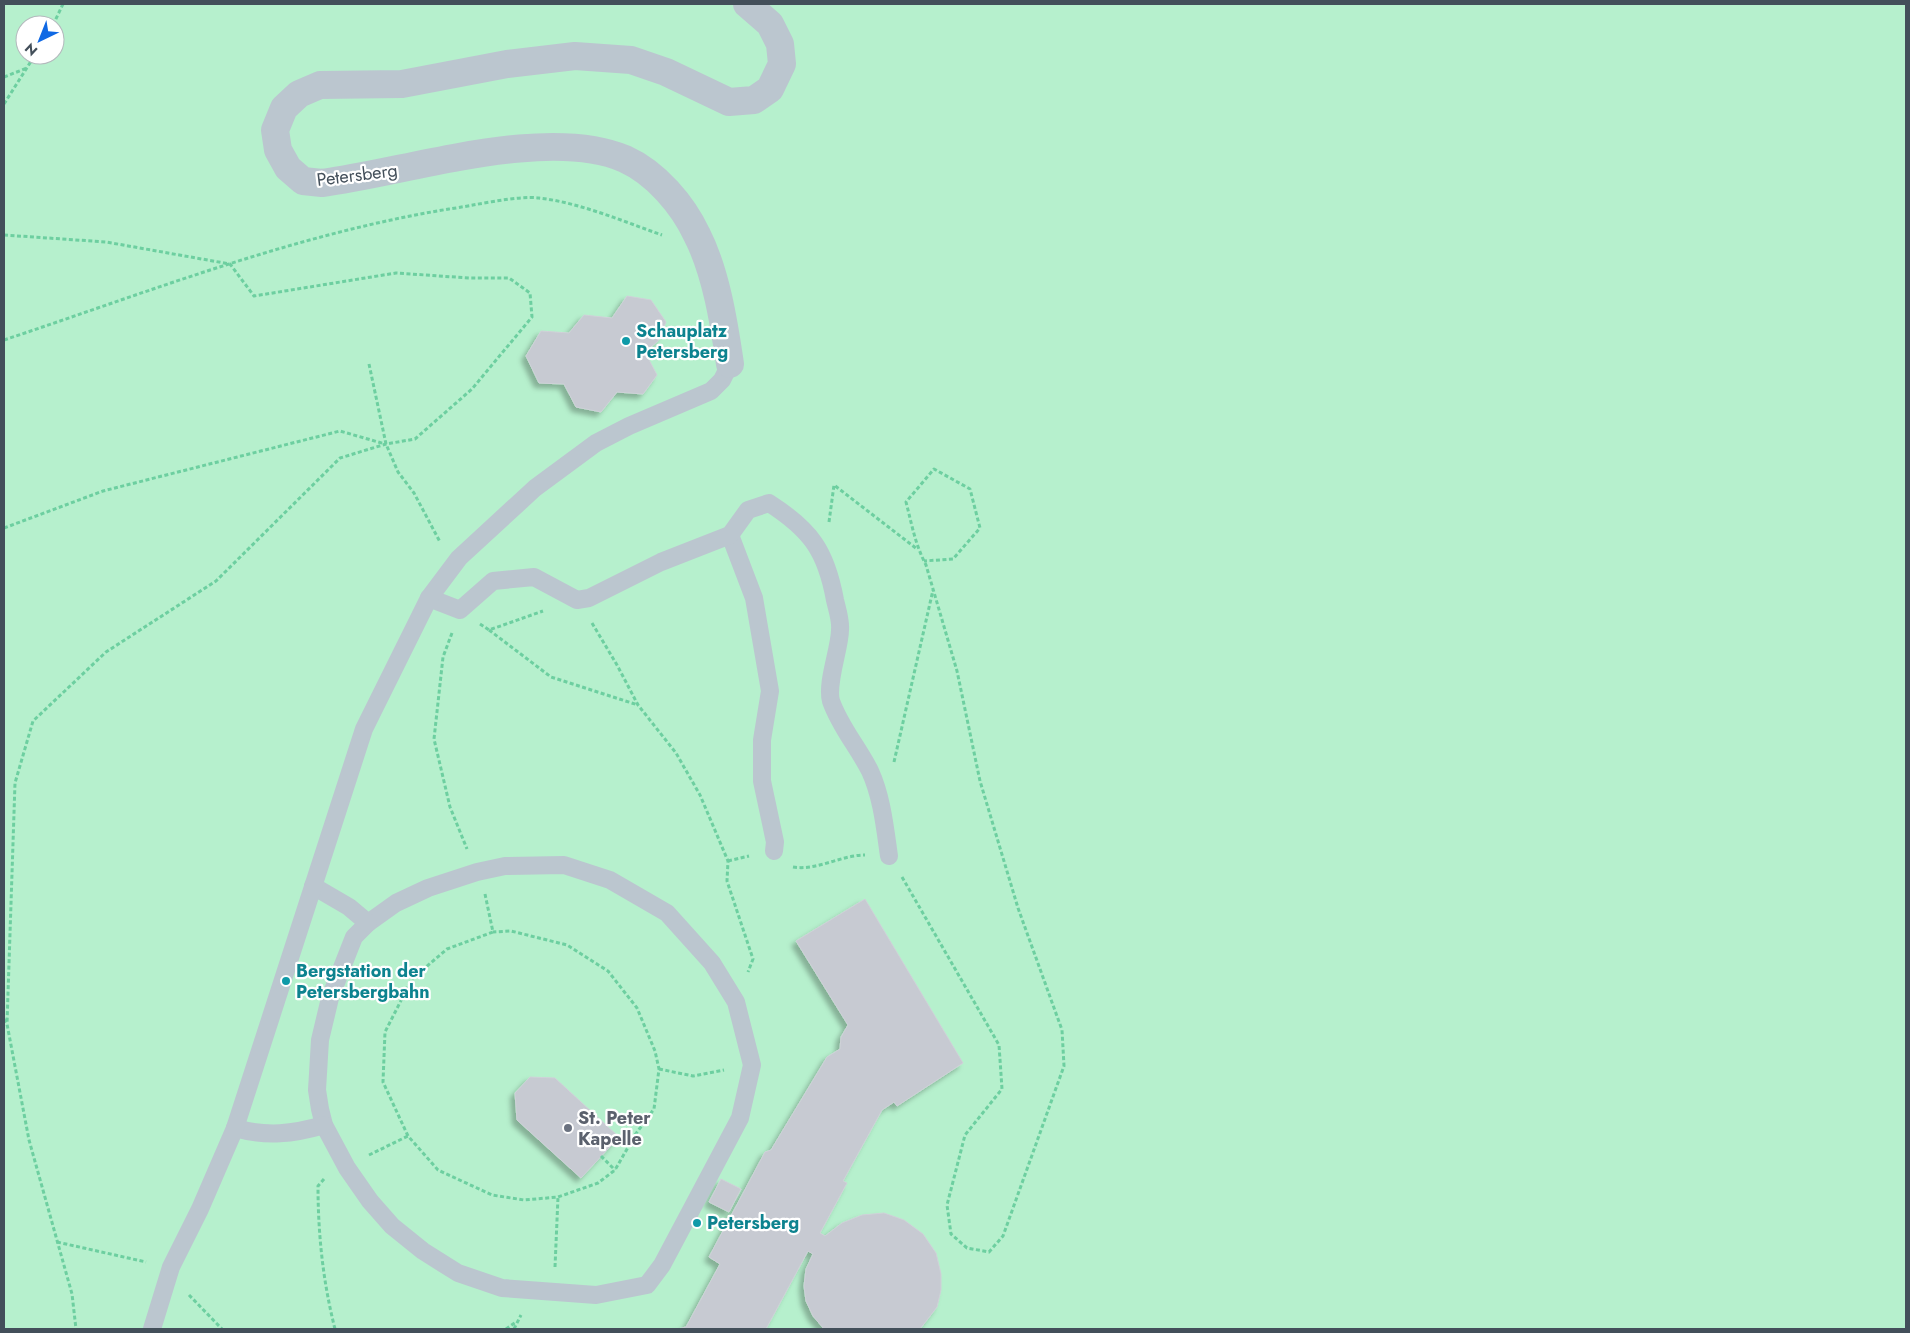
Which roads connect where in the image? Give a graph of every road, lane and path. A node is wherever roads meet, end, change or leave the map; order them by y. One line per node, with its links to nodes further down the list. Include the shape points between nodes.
1 (748, 4): 7 (street, Petersberg, via 770,24 780,44 782,64 770,89 754,100 729,102 666,72 631,60 575,56 506,64 402,84 320,85 299,94 284,108 275,130 278,150 288,168 303,181 322,183 462,157 537,147 588,149 626,160 654,179 676,201)
2 (30, 65): 3 (path)
3 (28, 68): 4 (path); 5 (path)
4 (4, 77)
5 (4, 104)
6 (4, 236): 8 (path, via 106,242)
7 (698, 236): 8 (path, via 680,241 586,208 538,198 392,219 289,244); 11 (street, Petersberg, via 714,283)
8 (230, 264): 9 (path); 12 (path, via 254,296 396,273 509,278 530,293 532,317 472,390 415,440)
9 (4, 340)
10 (369, 364): 12 (path)
11 (730, 364): 20 (lane, Petersberg, via 722,380 711,391 596,442 535,488 459,558)
12 (386, 444): 13 (path, via 340,432 103,491); 15 (path, via 398,472 414,493); 34 (path, via 340,458 216,581 106,652 33,722 15,783)
13 (4, 528)
14 (730, 534): 18 (lane, via 748,510 770,503 811,536); 21 (lane, via 661,562 589,598); 26 (lane, via 754,598 770,692 762,740 762,781 775,842)
15 (442, 545)
16 (917, 549): 17 (path); 17 (path, via 906,502 934,469 970,489 980,528 953,559); 18 (path, via 834,485)
17 (924, 561): 19 (path)
18 (824, 562): 27 (lane, via 830,573 841,629 830,699 870,772 883,812)
19 (934, 589): 25 (path); 27 (path, via 958,671 980,781 1018,908 1062,1030 1064,1066 1003,1236 989,1252 967,1248 951,1234 947,1205 965,1135 1002,1089 999,1045)
20 (429, 598): 22 (lane); 29 (lane, Petersberg, via 364,729)
21 (577, 600): 22 (lane, via 534,577 493,581); 23 (path); 24 (path)
22 (460, 610): 23 (path); 28 (path, via 443,657 434,739 450,807)
23 (489, 630): 24 (path, via 551,677)
24 (638, 705): 32 (path, via 676,754 700,794 728,861 727,881 753,959)
25 (894, 764)
26 (774, 851): 27 (path, via 786,866 804,868 862,854)
27 (889, 856)
28 (477, 872): 30 (lane, via 428,888); 31 (path, via 484,888); 32 (lane, via 505,866 564,865 610,880 667,913 712,963)
29 (313, 886): 30 (lane, via 349,907); 38 (lane, Petersberg)
30 (368, 923): 37 (lane, via 354,937 342,965 320,1040 316,1090)
31 (493, 932): 36 (path, via 511,931 567,945 608,971 637,1008); 39 (path, via 447,949 412,979 386,1032 383,1082)
32 (736, 1002): 35 (lane)
33 (4, 1019): 34 (path)
34 (7, 1024): 44 (path, via 28,1140)
35 (752, 1065): 36 (path, via 693,1076); 46 (lane, via 740,1118 662,1265 647,1285 596,1295)
36 (659, 1069): 42 (path, via 654,1109 635,1134)
37 (324, 1124): 38 (lane, via 294,1133 253,1133); 41 (lane)
38 (235, 1128): 45 (lane, Petersberg)
39 (408, 1136): 41 (path); 43 (path, via 438,1170 492,1195 524,1200)
40 (601, 1156): 42 (path)
41 (347, 1168): 46 (lane, via 392,1226 458,1273 502,1288); 50 (path, via 328,1175 318,1186 326,1289)
42 (615, 1170): 43 (path, via 598,1183)
43 (558, 1198): 46 (path, via 554,1273)
44 (57, 1242): 45 (path); 47 (path, via 72,1294)
45 (169, 1272): 48 (lane, Petersberg); 49 (path)
46 (547, 1291)
47 (76, 1329)
48 (152, 1329)
49 (222, 1329)
50 (335, 1329)
51 (506, 1329): 52 (path, via 517,1322)
52 (514, 1329)

